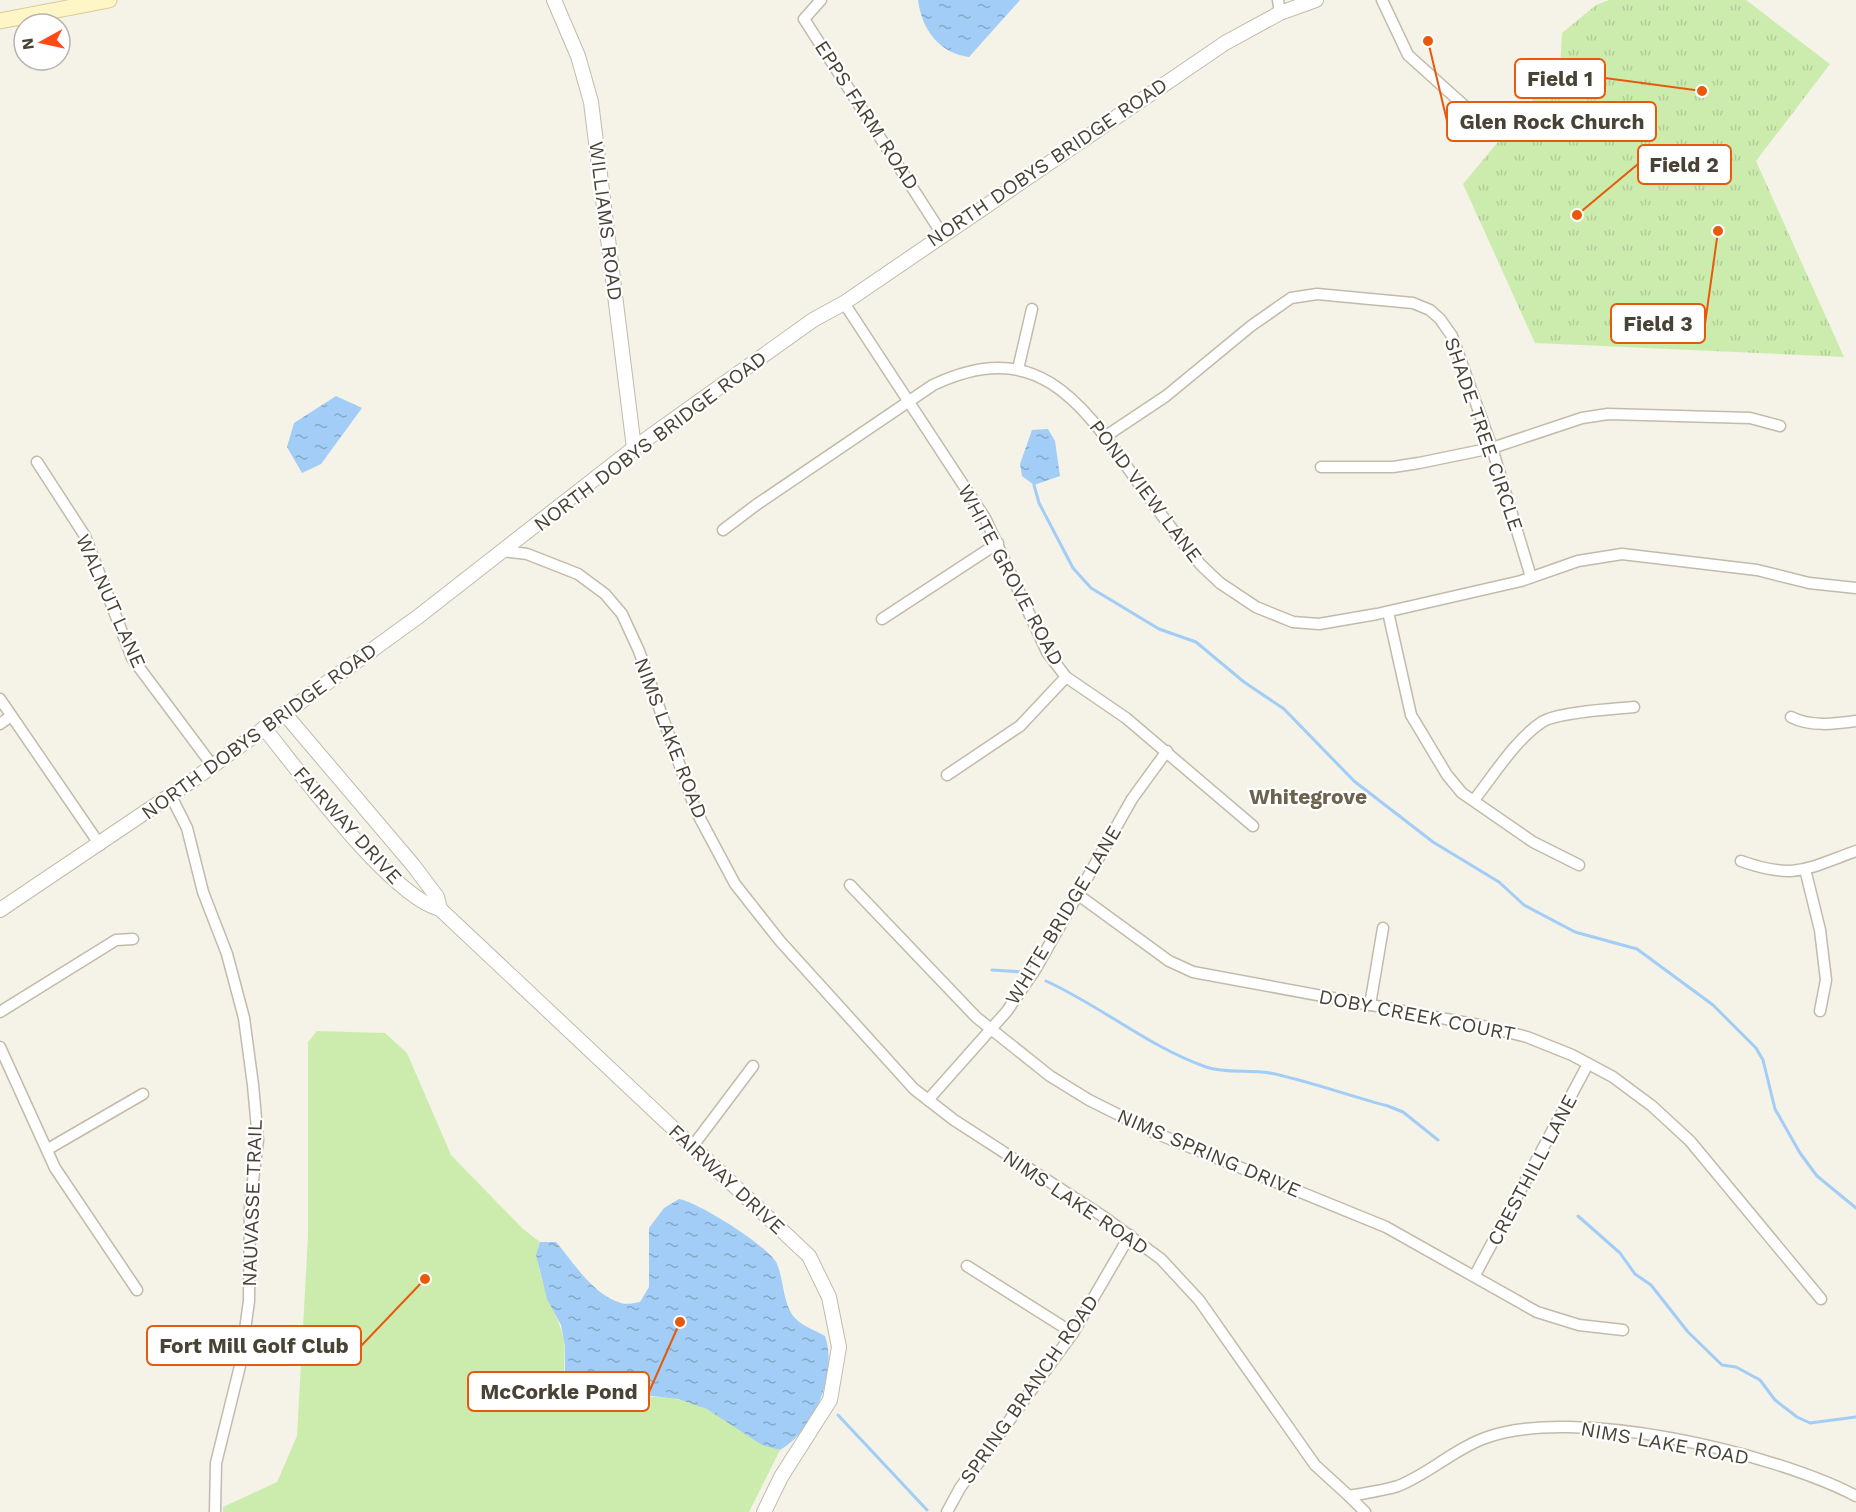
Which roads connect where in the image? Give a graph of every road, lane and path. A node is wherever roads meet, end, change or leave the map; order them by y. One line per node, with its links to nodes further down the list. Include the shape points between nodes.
1 (109, 0): 7 (main road)
2 (554, 0): 16 (street, WILLIAMS ROAD, via 578,56 591,102)
3 (821, 0): 9 (street, EPPS FARM ROAD, via 804,19)
4 (1316, 0): 6 (street, NORTH DOBYS BRIDGE ROAD)
5 (1382, 0): 8 (street, via 1408,56)
6 (1279, 7): 9 (street, NORTH DOBYS BRIDGE ROAD)
7 (0, 21)
8 (1488, 127)
9 (942, 234): 10 (street, NORTH DOBYS BRIDGE ROAD)
10 (844, 303): 13 (street, WHITE GROVE ROAD); 16 (street, NORTH DOBYS BRIDGE ROAD, via 813,320)
11 (1032, 309): 12 (street)
12 (1018, 369): 13 (street, POND VIEW LANE, via 964,373); 15 (street, POND VIEW LANE, via 1064,391)
13 (909, 400): 20 (street, POND VIEW LANE); 21 (street, WHITE GROVE ROAD)
14 (1780, 426): 17 (street, via 1750,418 1608,414 1582,418)
15 (1106, 436): 17 (street, SHADE TREE CIRCLE, via 1166,396 1283,301 1317,294 1413,303 1440,319 1452,336); 25 (street, POND VIEW LANE, via 1189,552 1220,583 1256,607 1293,621 1319,624)
16 (634, 448): 22 (street, NORTH DOBYS BRIDGE ROAD)
17 (1492, 448): 19 (street, via 1392,467); 23 (street, SHADE TREE CIRCLE)
18 (37, 462): 37 (street, WALNUT LANE, via 85,536 132,658)
19 (1320, 467)
20 (723, 530)
21 (998, 543): 26 (street); 27 (street, WHITE GROVE ROAD, via 1047,652)
22 (503, 551): 30 (street, NORTH DOBYS BRIDGE ROAD); 61 (street, NIMS LAKE ROAD, via 527,554 578,574 605,594 622,614 696,811 735,884 780,941)
23 (1531, 577): 24 (street, POND VIEW LANE, via 1578,561 1622,555 1757,570 1809,584); 25 (street, POND VIEW LANE)
24 (1856, 588)
25 (1388, 612): 40 (street, via 1411,715 1447,775 1462,793)
26 (882, 619)
27 (1065, 677): 36 (street, WHITE GROVE ROAD); 38 (street, via 1020,726)
28 (0, 699): 31 (street)
29 (1634, 707): 40 (street, via 1543,721 1506,758)
30 (284, 712): 35 (street, NORTH DOBYS BRIDGE ROAD); 49 (street, FAIRWAY DRIVE, via 413,865 437,897)
31 (11, 716): 34 (street); 42 (street)
32 (1791, 717): 33 (street, via 1802,723)
33 (1856, 721)
34 (0, 724)
35 (264, 728): 37 (street, NORTH DOBYS BRIDGE ROAD); 49 (street, FAIRWAY DRIVE, via 392,878 429,907)
36 (1167, 751): 41 (street, WHITE GROVE ROAD); 48 (street, WHITE BRIDGE LANE, via 1132,799)
37 (213, 765): 39 (street, NORTH DOBYS BRIDGE ROAD)
38 (947, 776)
39 (171, 796): 42 (street, NORTH DOBYS BRIDGE ROAD); 73 (street, NAUVASSE TRAIL, via 187,828 203,892 227,954 244,1018 258,1140 250,1205 249,1301 240,1366 216,1463)
40 (1474, 800): 45 (street, via 1533,842)
41 (1253, 826)
42 (100, 845): 50 (street, NORTH DOBYS BRIDGE ROAD)
43 (1856, 850): 46 (street)
44 (1741, 861): 46 (street, via 1769,871 1792,873)
45 (1579, 865)
46 (1804, 869): 54 (street, via 1820,930 1826,980)
47 (850, 885): 56 (street, NIMS SPRING DRIVE)
48 (1077, 894): 53 (street, DOBY CREEK COURT, via 1169,961 1193,972); 56 (street, WHITE BRIDGE LANE, via 1035,970 1007,1011)
49 (440, 909): 62 (street, FAIRWAY DRIVE)
50 (0, 910)
51 (1383, 928): 53 (street)
52 (133, 939): 55 (street, via 116,940)
53 (1371, 1005): 58 (street, DOBY CREEK COURT, via 1527,1037)
54 (1820, 1011)
55 (0, 1012)
56 (990, 1027): 61 (street, WHITE BRIDGE LANE); 66 (street, NIMS SPRING DRIVE, via 1050,1076 1089,1100 1153,1132 1386,1227)
57 (0, 1047): 63 (street)
58 (1588, 1064): 66 (street, CRESTHILL LANE); 68 (street, DOBY CREEK COURT, via 1652,1106 1690,1141)
59 (753, 1066): 62 (street)
60 (143, 1094): 63 (street)
61 (928, 1100): 64 (street, NIMS LAKE ROAD, via 982,1140)
62 (692, 1147): 74 (street, FAIRWAY DRIVE, via 808,1256 830,1297 838,1347 831,1400)
63 (48, 1149): 67 (street, via 55,1168)
64 (1130, 1234): 70 (street, SPRING BRANCH ROAD); 71 (street, NIMS LAKE ROAD, via 1161,1259 1199,1300 1315,1465)
65 (967, 1266): 70 (street)
66 (1475, 1275): 69 (street, NIMS SPRING DRIVE, via 1537,1312 1579,1325)
67 (137, 1290)
68 (1821, 1299)
69 (1623, 1330)
70 (1073, 1333): 75 (street, SPRING BRANCH ROAD)
71 (1349, 1496): 72 (street, NIMS LAKE ROAD, via 1398,1486 1485,1438 1554,1426 1647,1436 1772,1461); 76 (street)
72 (1856, 1496)
73 (215, 1512)
74 (764, 1512)
75 (946, 1512)
76 (1365, 1512)

